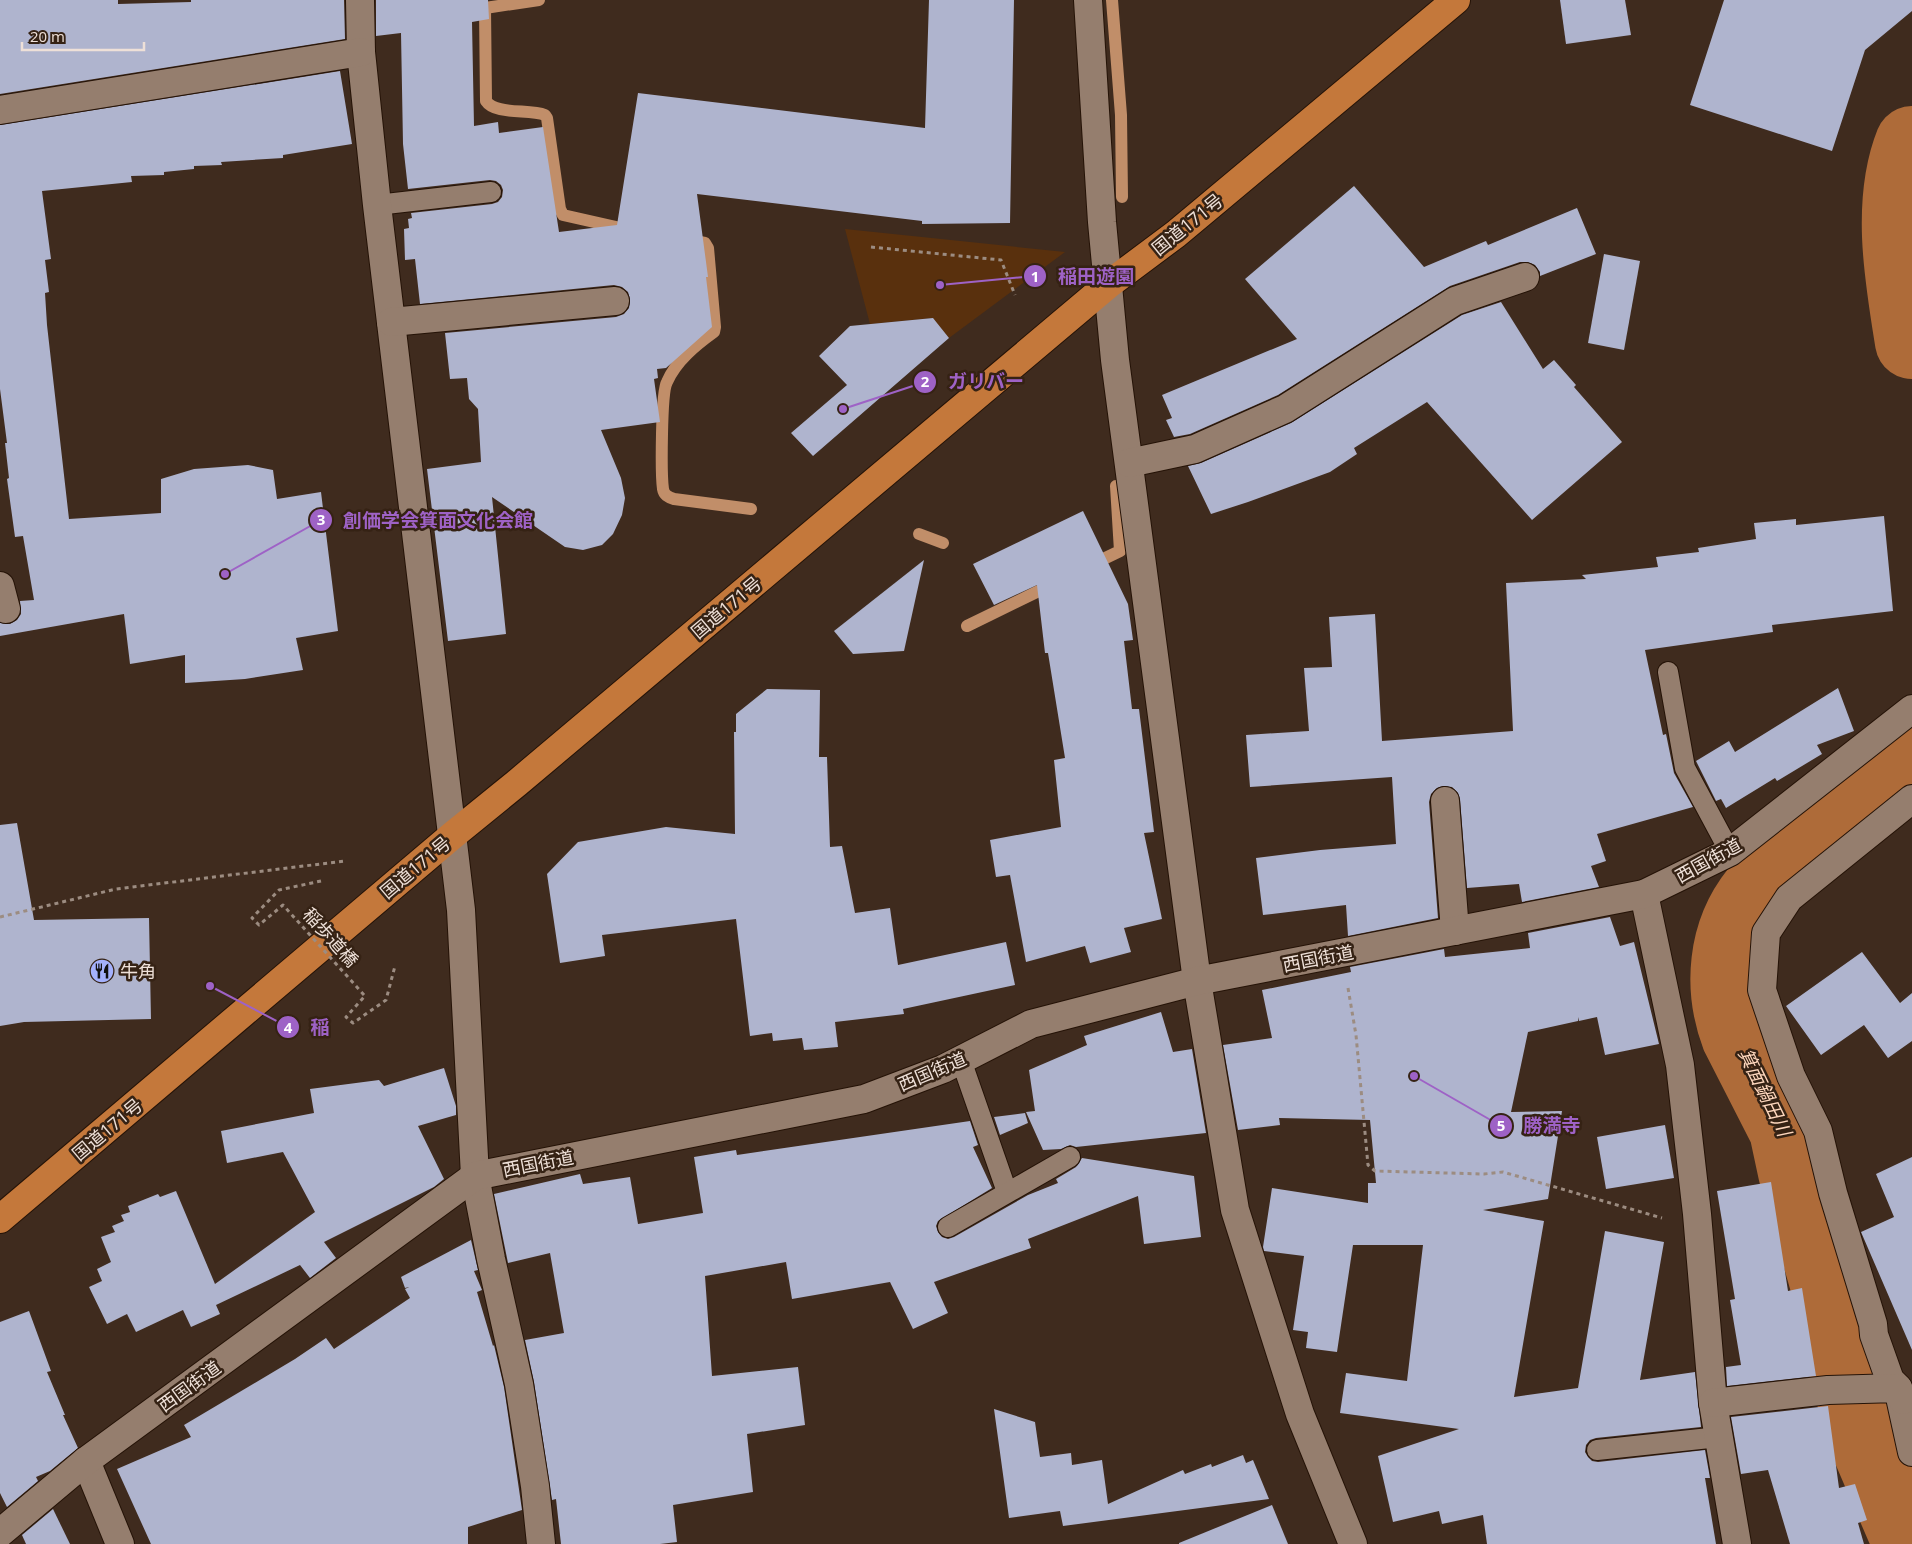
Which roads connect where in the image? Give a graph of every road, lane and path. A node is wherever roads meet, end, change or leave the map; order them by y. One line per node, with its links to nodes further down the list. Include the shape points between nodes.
1 (360, 0): 4 (street)
2 (1088, 0): 10 (street)
3 (1456, 0): 10 (highway, 国道171号, via 1176,234)
4 (361, 52): 5 (street); 7 (street)
5 (0, 110)
6 (491, 192): 7 (lane)
7 (378, 205): 13 (street)
8 (871, 247): 11 (path, via 1002,260)
9 (1524, 278): 14 (street, via 1455,301 1285,409 1195,449)
10 (1109, 284): 14 (street); 19 (highway, 国道171号)
11 (1016, 295)
12 (615, 301): 13 (street)
13 (391, 322): 19 (street)
14 (1129, 463): 28 (street)
15 (1668, 672): 20 (lane, via 1686,768)
16 (1912, 709): 20 (street, 西国街道)
17 (1912, 799): 36 (street, via 1789,898 1766,933 1762,990 1791,1076 1818,1131 1874,1335 1890,1380)
18 (1445, 801): 25 (street)
19 (453, 835): 31 (street, via 461,910); 33 (highway, 国道171号)
20 (1730, 852): 23 (street, 西国街道)
21 (345, 861): 24 (path, via 116,889)
22 (321, 880): 27 (path, 稲歩道橋, bridge, via 279,890 252,918 259,925 283,905 365,996 346,1017 353,1023 386,1000)
23 (1644, 894): 25 (street, 西国街道); 35 (street, via 1680,1065)
24 (0, 917)
25 (1455, 931): 26 (street, 西国街道)
26 (1342, 953): 28 (street, 西国街道); 35 (path, via 1356,1035 1368,1165 1375,1171 1503,1172)
27 (395, 966)
28 (1197, 981): 29 (street, 西国街道, via 1031,1024); 46 (street, via 1235,1210 1300,1414)
29 (960, 1060): 31 (street, 西国街道, via 864,1100); 32 (lane)
30 (1070, 1157): 32 (lane)
31 (475, 1176): 42 (street, 西国街道); 45 (street, via 519,1384)
32 (1007, 1192): 34 (lane)
33 (0, 1220)
34 (948, 1227)
35 (1698, 1228): 37 (street)
36 (1888, 1388): 37 (street, via 1828,1390); 38 (street); 41 (street)
37 (1713, 1403): 39 (street)
38 (1912, 1420)
39 (1718, 1437): 40 (lane); 47 (street)
40 (1597, 1450)
41 (1912, 1452)
42 (86, 1461): 43 (street, 西国街道); 44 (street)
43 (0, 1533)
44 (120, 1544)
45 (541, 1544)
46 (1353, 1544)
47 (1737, 1544)

